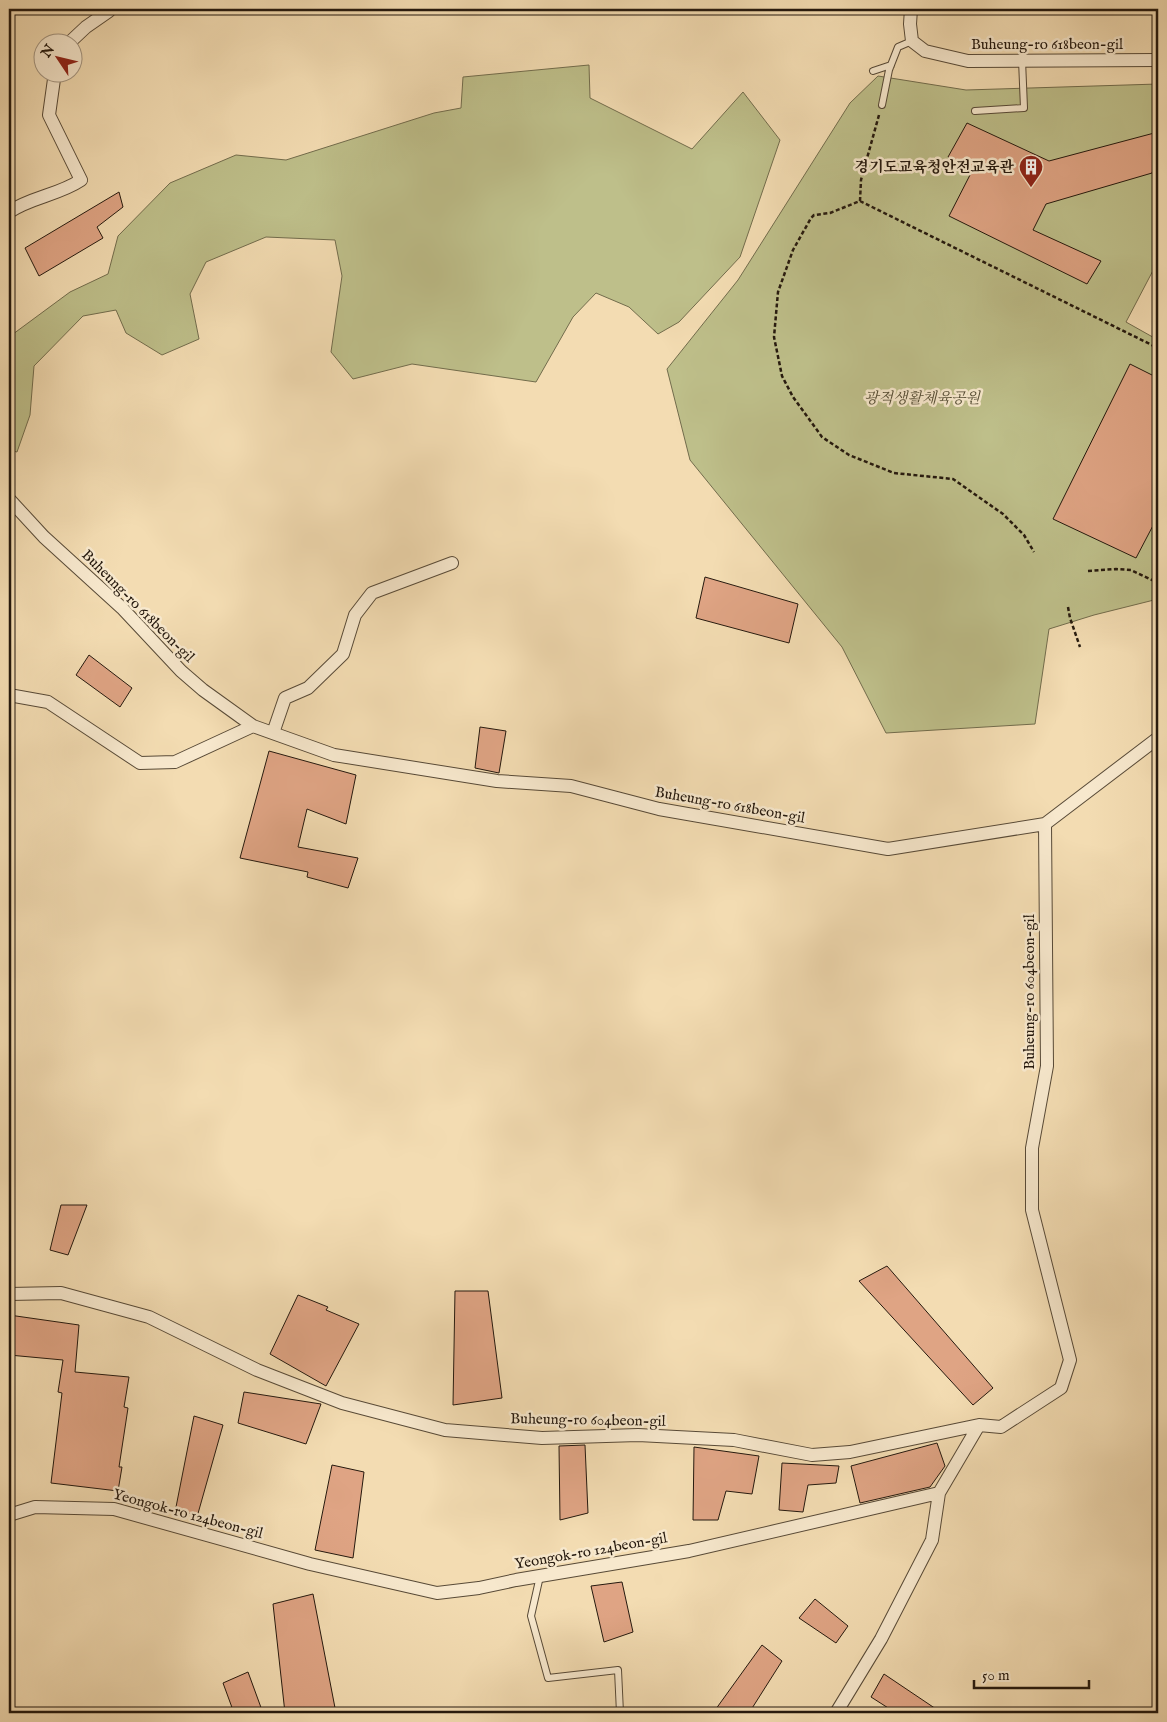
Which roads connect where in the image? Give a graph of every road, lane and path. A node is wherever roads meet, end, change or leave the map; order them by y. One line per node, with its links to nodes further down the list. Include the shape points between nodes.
1 (108, 9): 3 (street)
2 (911, 9): 4 (street)
3 (81, 32)
4 (912, 41): 5 (street, Buheung-ro 618beon-gil, via 925,51 968,61); 7 (lane, via 898,47)
5 (1022, 60): 6 (street, Buheung-ro 618beon-gil); 11 (lane, via 1024,108)
6 (1158, 60)
7 (891, 65): 8 (lane); 10 (lane)
8 (873, 71)
9 (54, 82): 13 (street, via 49,115 81,180)
10 (882, 105): 12 (path, via 861,180)
11 (975, 111)
12 (860, 201): 14 (path); 16 (path, via 830,213 814,215 793,250 778,292 774,336 782,376 822,437 848,455 894,473 953,479 1003,514 1024,534)
13 (9, 212)
14 (1158, 348)
15 (9, 499): 23 (street, Buheung-ro 618beon-gil, via 44,537 122,608 181,671)
16 (1034, 552)
17 (452, 563): 24 (street, via 372,593 355,615 343,654 308,688 285,698)
18 (1088, 571): 19 (path, via 1131,570)
19 (1158, 584)
20 (1068, 607): 21 (path)
21 (1080, 647)
22 (9, 695): 23 (street, via 48,702 140,763 175,762)
23 (253, 726): 24 (street, Buheung-ro 618beon-gil)
24 (273, 733): 26 (street, Buheung-ro 618beon-gil, via 334,755 497,781 571,786 659,809 888,848)
25 (1158, 738): 26 (street, Buheung-ro 618beon-gil)
26 (1044, 824): 28 (street, Buheung-ro 604beon-gil, via 1047,1066 1032,1148 1032,1210 1070,1360 1061,1388 1002,1427)
27 (9, 1294): 28 (street, Buheung-ro 604beon-gil, via 61,1293 149,1317 257,1370 342,1403 445,1430 542,1438 638,1435 734,1440 812,1455 850,1452)
28 (979, 1425): 29 (street)
29 (939, 1493): 31 (street, Yeongok-ro 124beon-gil, via 689,1551); 33 (street, via 932,1540 881,1639)
30 (9, 1515): 31 (street, Yeongok-ro 124beon-gil, via 35,1507 114,1509 310,1564 437,1593)
31 (540, 1576): 32 (lane, via 531,1616 548,1678 618,1670)
32 (620, 1713)
33 (836, 1713)

